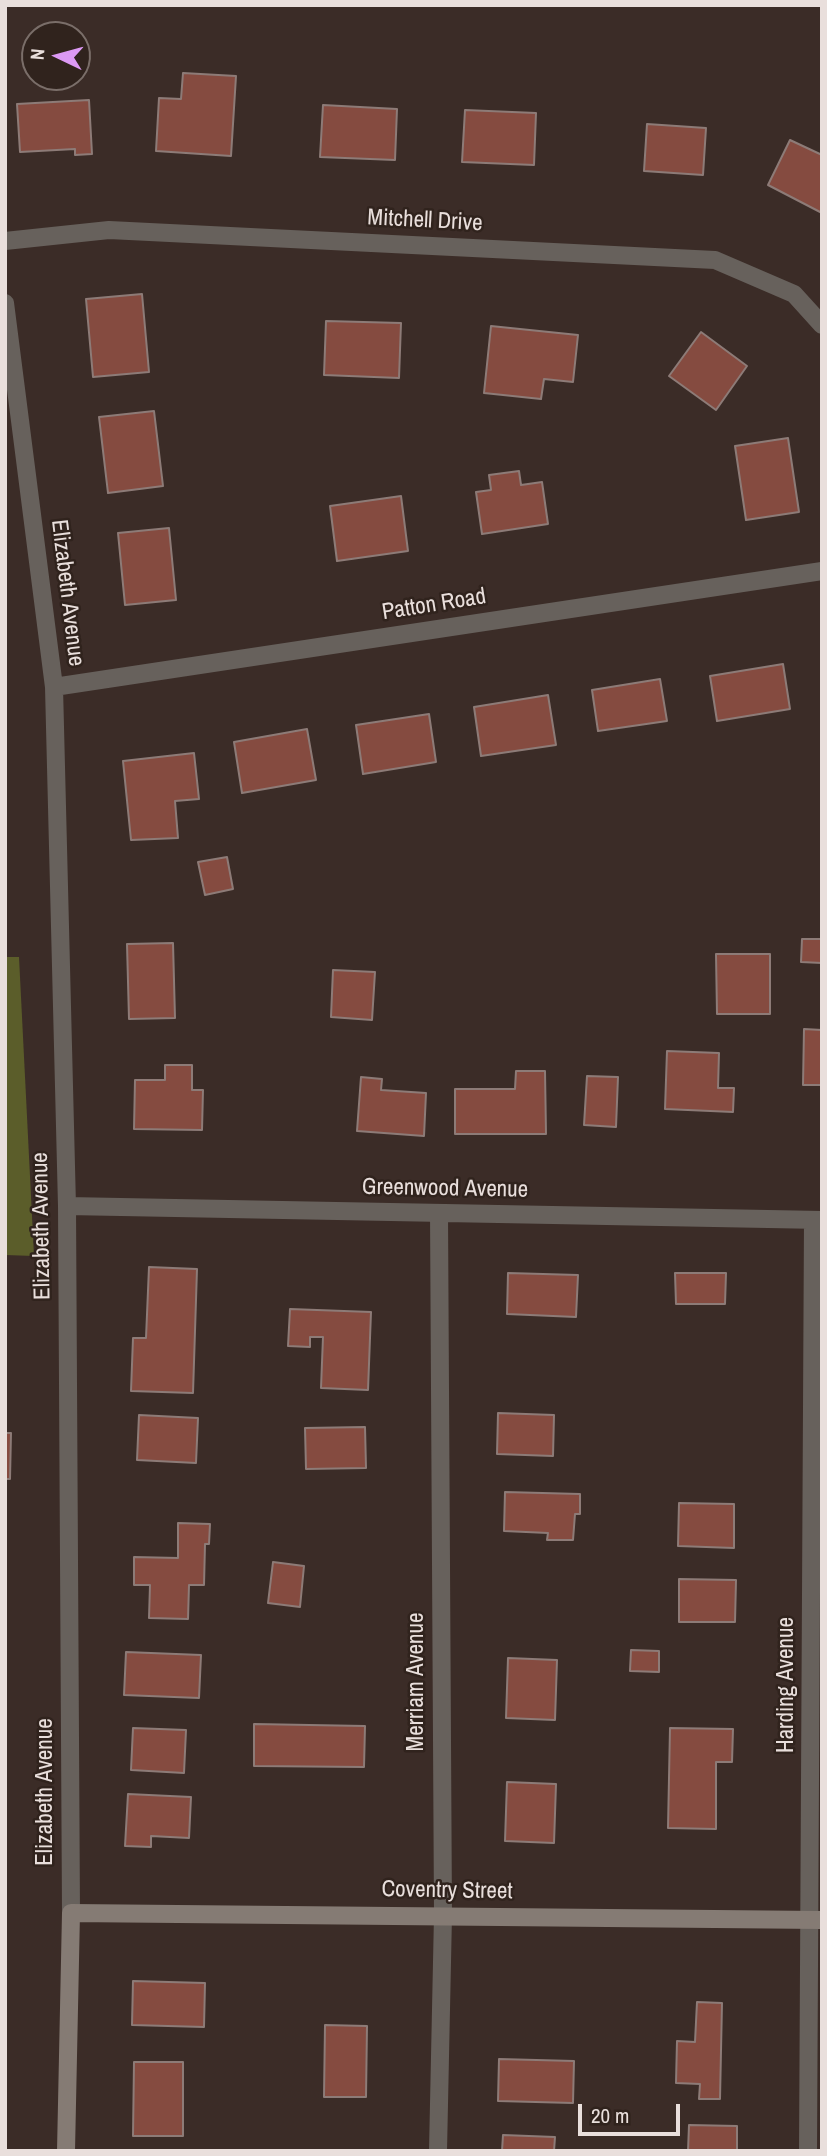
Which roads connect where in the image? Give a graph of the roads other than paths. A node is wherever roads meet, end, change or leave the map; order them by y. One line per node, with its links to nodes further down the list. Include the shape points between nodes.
1 (5, 241): 3 (street, Mitchell Drive, via 109,230 715,260 794,294)
2 (5, 303): 5 (street, Elizabeth Avenue)
3 (822, 325)
4 (822, 571): 5 (street, Patton Road)
5 (54, 687): 6 (street, Elizabeth Avenue)
6 (67, 1206): 7 (street, Greenwood Avenue); 9 (street, Elizabeth Avenue)
7 (439, 1213): 8 (street, Greenwood Avenue); 10 (street, Merriam Avenue)
8 (817, 1220): 11 (street, Harding Avenue)
9 (71, 1913): 10 (street, Coventry Street); 12 (street, Elizabeth Avenue)
10 (443, 1915): 11 (street, Coventry Street); 13 (street, Merriam Avenue)
11 (816, 1920): 14 (street, Harding Avenue)
12 (66, 2151)
13 (438, 2151)
14 (808, 2151)

